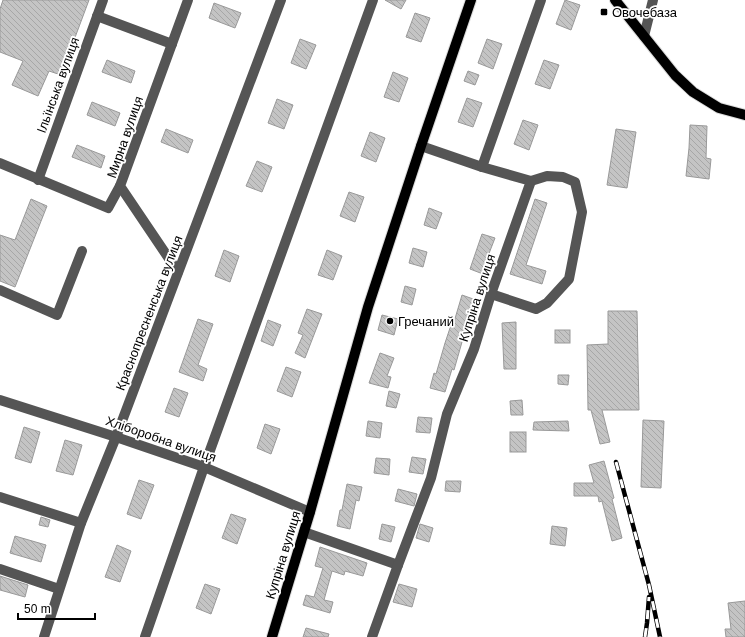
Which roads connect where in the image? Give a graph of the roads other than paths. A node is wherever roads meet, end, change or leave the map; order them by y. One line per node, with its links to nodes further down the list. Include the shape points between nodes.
1 (103, 0): 9 (street, Ільїнська вулиця)
2 (188, 0): 11 (street, Мирна вулиця)
3 (281, 0): 20 (street, Краснопресненська вулиця)
4 (373, 0): 25 (street)
5 (471, 0): 13 (main road, Купріна вулиця)
6 (541, 0): 15 (street)
7 (615, 0): 10 (main road)
8 (653, 0): 10 (street)
9 (97, 16): 11 (street); 16 (street, Ільїнська вулиця)
10 (644, 36): 12 (main road, via 675,75 693,92 719,108)
11 (172, 44): 18 (street, Мирна вулиця)
12 (745, 115)
13 (421, 146): 15 (street); 27 (main road, Купріна вулиця, via 368,307)
14 (0, 163): 16 (street)
15 (482, 166): 17 (street)
16 (38, 180): 18 (street, via 108,208)
17 (531, 181): 22 (street, Купріна вулиця); 22 (street, via 547,176 563,177 575,182 582,212 569,279 547,303 536,309)
18 (120, 186): 20 (street, Мирна вулиця)
19 (82, 251): 21 (street, via 57,315)
20 (178, 272): 24 (street, Краснопресненська вулиця)
21 (0, 290)
22 (491, 294): 30 (street, Купріна вулиця, via 474,349 447,414 431,478)
23 (0, 400): 24 (street, Хліборобна вулиця)
24 (116, 437): 25 (street, Хліборобна вулиця); 28 (street, Краснопресненська вулиця)
25 (204, 467): 27 (street, Хліборобна вулиця); 34 (street)
26 (0, 497): 28 (street)
27 (310, 512): 29 (main road, Купріна вулиця)
28 (81, 523): 32 (street, Краснопресненська вулиця)
29 (304, 532): 30 (street); 35 (main road, Купріна вулиця)
30 (398, 565): 36 (street, Купріна вулиця)
31 (0, 569): 32 (street)
32 (59, 589): 33 (street, Краснопресненська вулиця)
33 (44, 637)
34 (145, 637)
35 (272, 637)
36 (372, 637)

